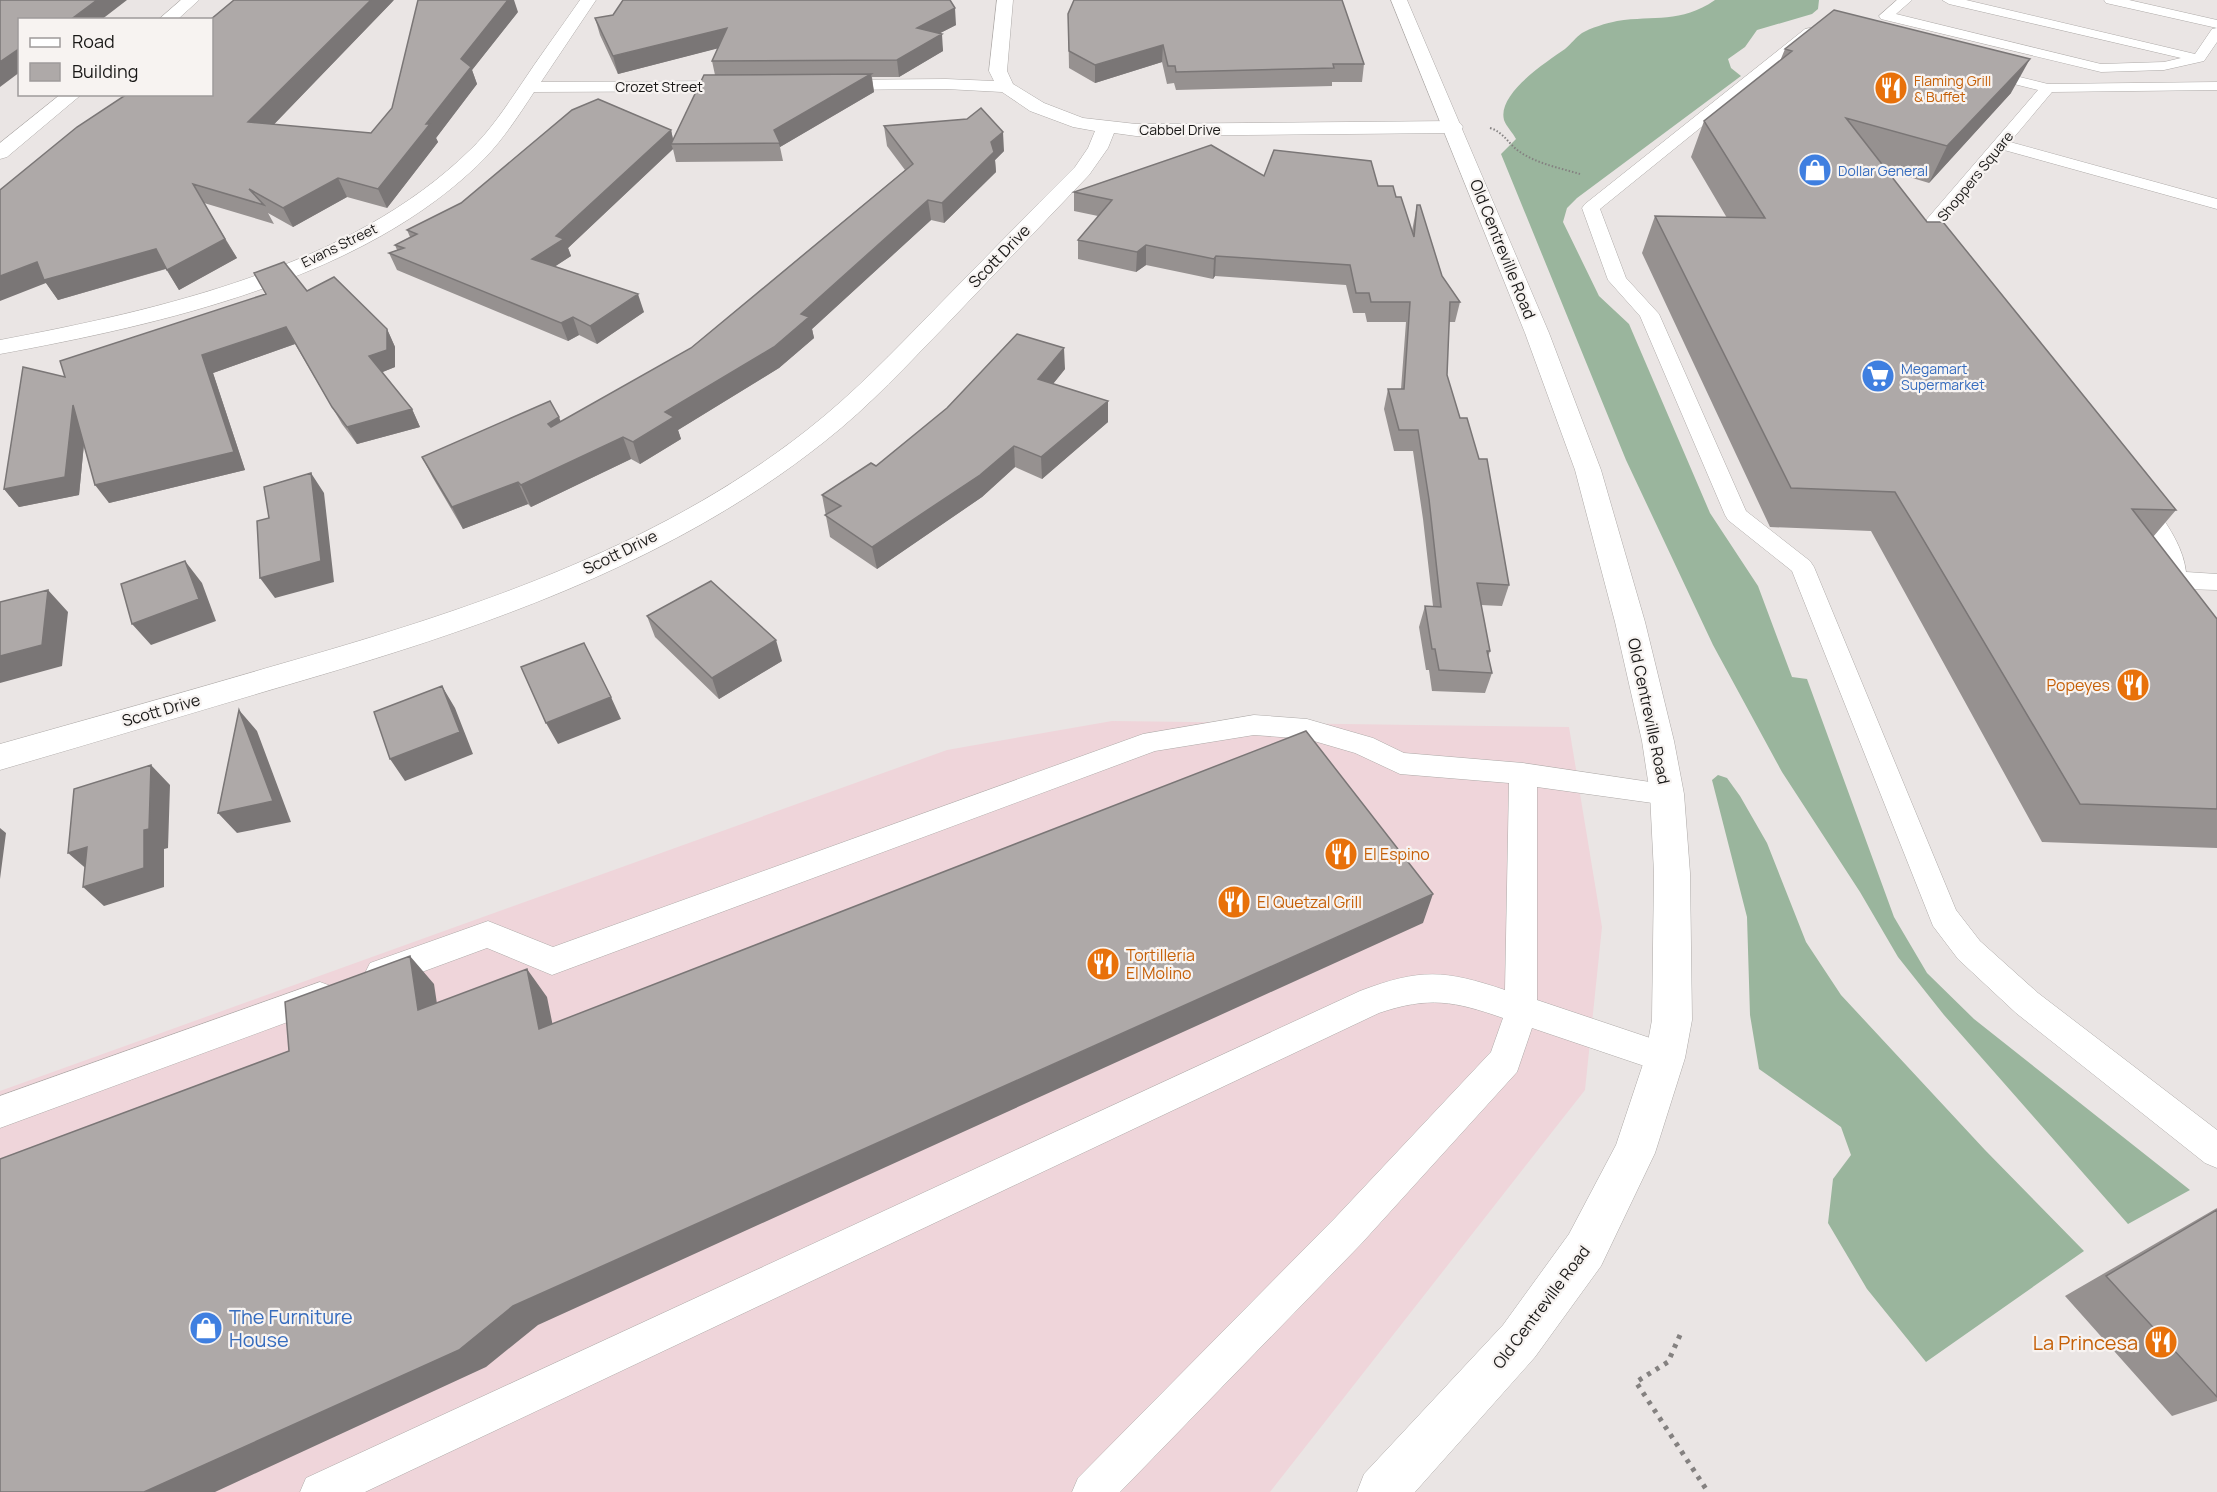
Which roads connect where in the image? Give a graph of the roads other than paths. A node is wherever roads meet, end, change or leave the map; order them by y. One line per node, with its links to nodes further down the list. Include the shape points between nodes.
1 (191, 0): 8 (street)
2 (588, 0): 17 (street, Evans Street)
3 (1005, 0): 18 (street, via 998,71)
4 (1399, 0): 21 (street, Old Centreville Road)
5 (1905, 0): 12 (lane, via 1886,16 2093,66 2164,66)
6 (1949, 0): 12 (lane)
7 (2111, 0): 9 (lane)
8 (168, 18)
9 (2217, 24)
10 (1836, 35): 38 (lane, via 1814,29 1591,208 1617,280 1649,314 1736,515 1802,567 1944,917 1969,950 2026,1003)
11 (2216, 36): 12 (lane)
12 (2199, 58)
13 (1959, 66): 19 (lane)
14 (815, 85): 18 (street)
15 (767, 86): 17 (street, Crozet Street)
16 (2217, 86): 19 (lane)
17 (528, 87): 27 (street, Evans Street, via 495,135 471,160 437,189 364,234 263,280 197,303 127,322)
18 (1006, 87): 22 (street, Cabbel Drive, via 1037,107)
19 (2048, 88): 23 (lane, Shoppers Square)
20 (71, 96): 24 (street)
21 (1453, 127): 22 (street, Cabbel Drive); 34 (street, Old Centreville Road, via 1538,333 1588,470 1632,633 1658,741)
22 (1106, 128): 32 (street, Scott Drive, via 1082,171 864,396 777,465 706,509 555,583 410,638)
23 (2000, 144): 25 (lane); 26 (lane, Shoppers Square, via 1936,219 1933,234 1939,250)
24 (0, 153)
25 (2217, 204)
26 (1954, 267)
27 (0, 347)
28 (2129, 490): 29 (lane, via 2168,547)
29 (2175, 580): 30 (lane); 31 (lane, via 2171,603)
30 (2217, 582)
31 (2174, 611)
32 (0, 757)
33 (1523, 774): 34 (lane); 35 (lane); 37 (lane, via 1400,763 1364,745 1307,729 1254,725 1153,741 552,960 488,934)
34 (1666, 794): 36 (street, Old Centreville Road, via 1672,873 1672,1020)
35 (1521, 1010): 36 (lane); 40 (lane, via 1466,991 1429,987 1371,1001); 41 (lane, via 1505,1061 1348,1231)
36 (1665, 1058): 39 (street, Old Centreville Road, via 1634,1153 1586,1250 1519,1341)
37 (0, 1112)
38 (2217, 1151)
39 (1387, 1490)
40 (321, 1492)
41 (1092, 1492)

